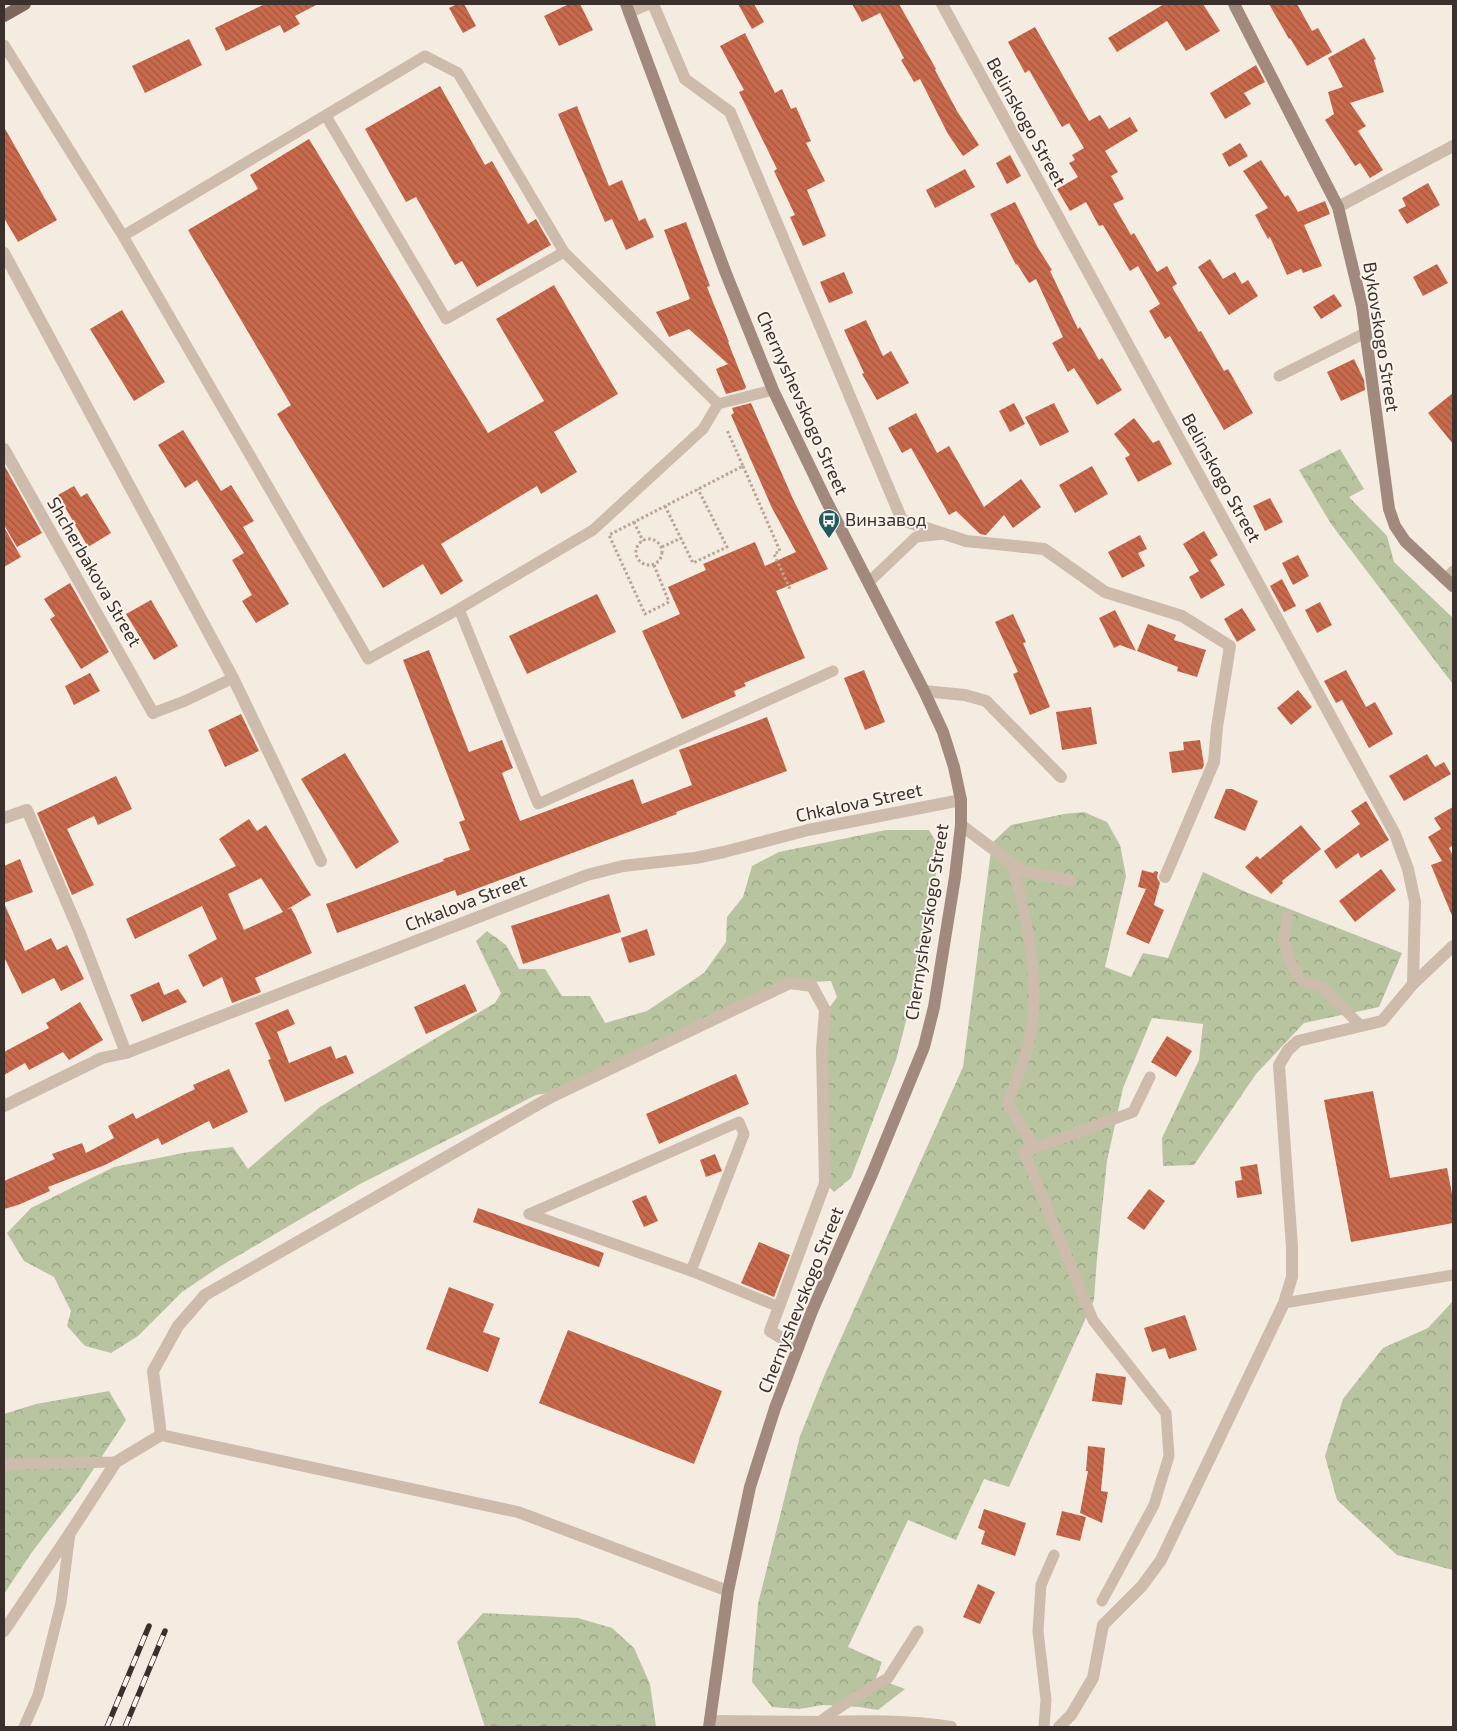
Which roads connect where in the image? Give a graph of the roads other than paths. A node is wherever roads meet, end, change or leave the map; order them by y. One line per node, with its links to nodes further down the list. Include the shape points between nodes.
1 (25, 4): 7 (main road)
2 (648, 4): 6 (street)
3 (652, 4): 20 (street, via 685,79 730,112 902,520)
4 (942, 4): 38 (street, Belinskogo Street, via 1396,834 1415,902)
5 (1234, 4): 11 (main road, Bykovskogo Street)
6 (627, 8): 17 (main road, Chernyshevskogo Street)
7 (4, 16)
8 (4, 45): 12 (lane)
9 (326, 116): 12 (lane); 13 (lane, via 425,56 458,73); 13 (lane, via 446,319)
10 (1453, 146): 11 (street)
11 (1338, 207): 15 (main road, Bykovskogo Street, via 1362,306)
12 (124, 236): 23 (lane, via 368,659)
13 (564, 252): 18 (lane)
14 (4, 253): 25 (street)
15 (1365, 333): 16 (lane); 21 (main road, Bykovskogo Street, via 1389,509 1405,541)
16 (1279, 376)
17 (773, 390): 18 (lane); 22 (main road, Chernyshevskogo Street)
18 (718, 404): 23 (lane, via 703,429 593,530)
19 (4, 449): 27 (street, Shcherbakova Street)
20 (944, 534): 22 (lane, via 916,537); 34 (street, via 966,541 1044,549 1105,592 1182,616 1230,646 1214,762)
21 (1451, 579)
22 (868, 582): 26 (main road, Chernyshevskogo Street)
23 (459, 608): 24 (lane, via 538,804)
24 (832, 671)
25 (233, 678): 27 (lane); 32 (street)
26 (924, 691): 28 (street, via 965,695 986,701); 29 (main road, Chernyshevskogo Street, via 943,732)
27 (153, 713)
28 (1061, 778)
29 (960, 800): 31 (main road, Chernyshevskogo Street); 40 (street, Chkalova Street, via 808,830 695,858 623,866 587,875)
30 (4, 818): 40 (street, via 27,810 79,931)
31 (962, 825): 33 (street); 48 (main road, Chernyshevskogo Street, via 934,1007 924,1047)
32 (321, 861)
33 (1013, 864): 35 (street, via 1021,870); 43 (lane, via 1028,929 1034,1004 1028,1046 1008,1104)
34 (1166, 877)
35 (1071, 881)
36 (1288, 916): 39 (lane, via 1283,940 1301,980 1323,988)
37 (1453, 946): 38 (street)
38 (1413, 984): 39 (street, via 1382,1022)
39 (1360, 1026): 46 (street, via 1298,1041 1279,1065 1292,1247 1292,1277)
40 (126, 1053): 42 (street, Chkalova Street, via 102,1058)
41 (1150, 1077): 43 (lane, via 1133,1112)
42 (4, 1106)
43 (1035, 1148): 55 (lane, via 1024,1152 1094,1320 1166,1413 1169,1456 1154,1505)
44 (691, 1270): 44 (lane, via 556,1223 529,1214 739,1122 744,1134); 47 (lane)
45 (1453, 1275): 46 (lane)
46 (1284, 1303): 63 (street, via 1161,1560 1142,1586 1103,1625 1092,1678 1071,1715)
47 (779, 1307): 48 (street, via 770,1330); 49 (street, via 824,1183 822,1050 825,1010 812,986 790,983 551,1097 205,1295 178,1326 153,1371)
48 (798, 1348): 54 (main road, Chernyshevskogo Street, via 750,1487)
49 (161, 1435): 50 (street); 54 (street, via 518,1512)
50 (116, 1462): 51 (lane, via 8,1464); 52 (street)
51 (4, 1467)
52 (70, 1533): 56 (street); 60 (lane, via 61,1603 38,1695)
53 (1054, 1556): 62 (lane, via 1041,1585 1038,1631 1046,1700)
54 (728, 1591): 59 (main road, Chernyshevskogo Street)
55 (1102, 1601)
56 (4, 1631)
57 (918, 1631): 58 (lane, via 888,1678)
58 (819, 1722): 59 (street); 61 (street, via 876,1721)
59 (709, 1724)
60 (24, 1727)
61 (951, 1727)
62 (1044, 1727)
63 (1059, 1727)

